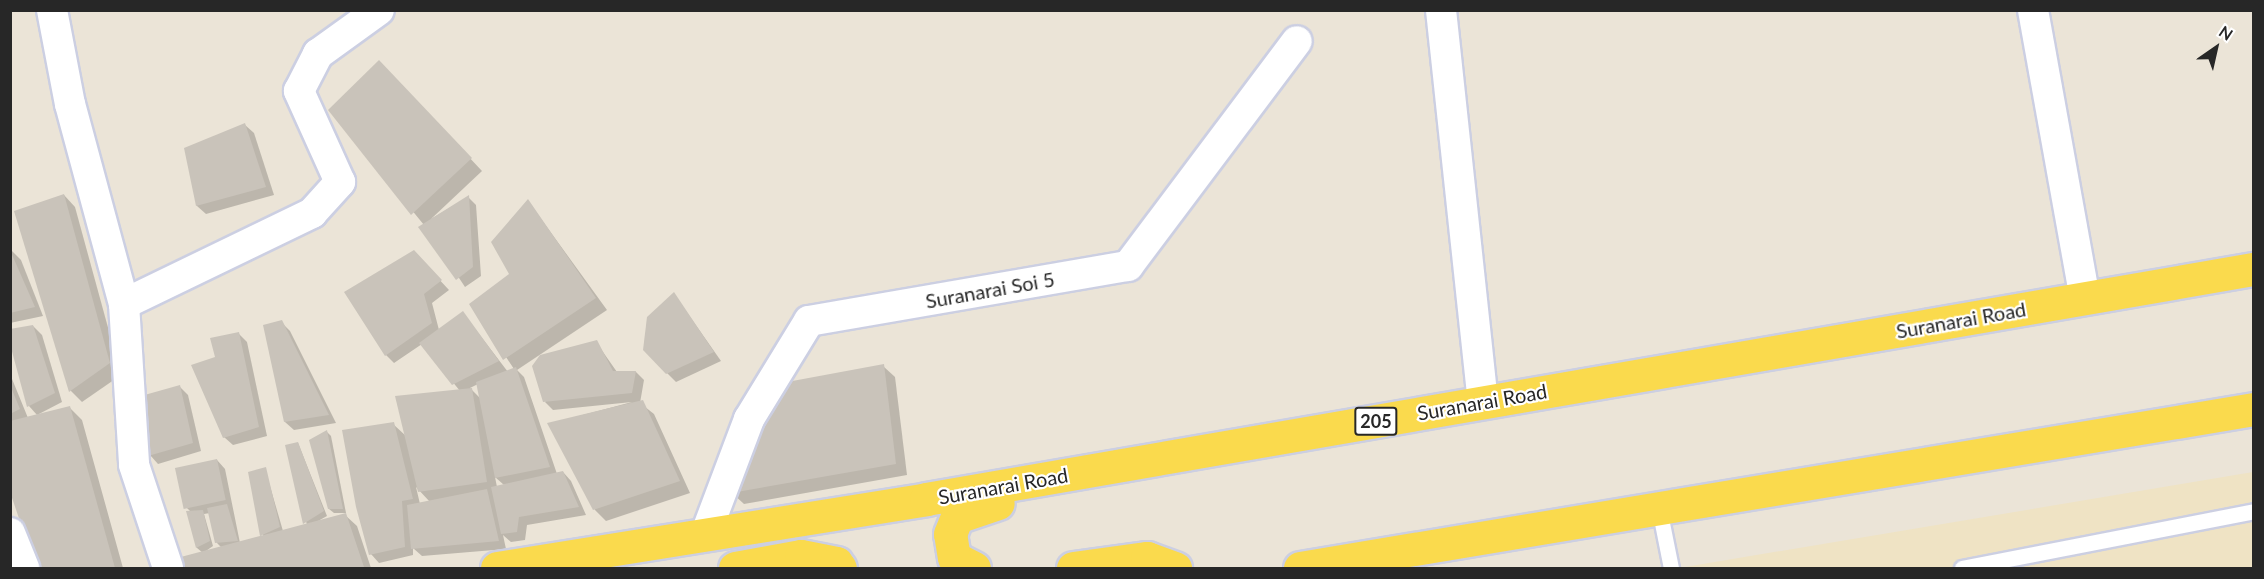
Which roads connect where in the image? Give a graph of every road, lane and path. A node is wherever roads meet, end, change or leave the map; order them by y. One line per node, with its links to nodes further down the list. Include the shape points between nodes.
1 (52, 10): 8 (street, via 70,104)
2 (379, 10): 8 (street, via 318,54 298,90 340,182 312,213)
3 (1441, 10): 9 (street)
4 (2033, 10): 7 (street)
5 (1297, 41): 15 (street, Suranarai Soi 5, via 1128,266 809,321 749,419)
6 (2253, 269): 7 (main road, Suranarai Road / 205)
7 (2085, 298): 9 (main road, Suranarai Road / 205)
8 (124, 304): 18 (street, via 134,465)
9 (1483, 402): 11 (main road, Suranarai Road / 205)
10 (2253, 409): 12 (main road)
11 (1112, 467): 15 (main road, Suranarai Road / 205); 22 (main road, via 957,517 950,534 954,558)
12 (1659, 508): 25 (main road); 26 (lane)
13 (2253, 511): 27 (lane)
14 (10, 533): 17 (street)
15 (706, 533): 16 (main road, Suranarai Road / 205)
16 (618, 559): 19 (main road, Suranarai Road / 205)
17 (24, 568)
18 (168, 568)
19 (497, 568)
20 (735, 568): 21 (main road, via 801,556 836,562)
21 (840, 568)
22 (974, 568)
23 (1073, 568): 24 (main road, via 1147,558)
24 (1175, 568)
25 (1300, 568)
26 (1671, 568)
27 (1962, 568)

